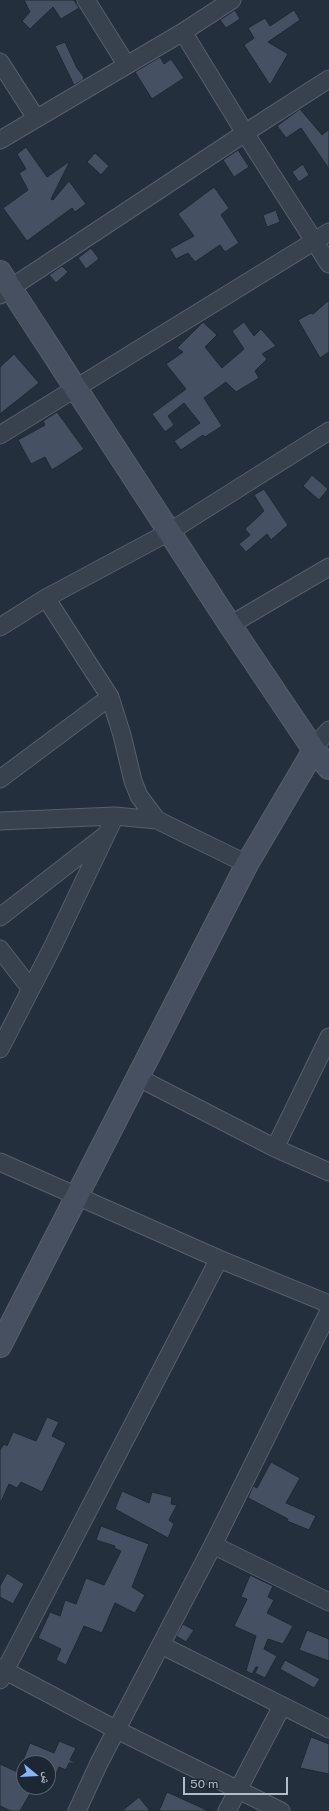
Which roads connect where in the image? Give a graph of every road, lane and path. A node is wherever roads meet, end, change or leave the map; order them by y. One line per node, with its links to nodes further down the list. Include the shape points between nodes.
1 (86, 0): 5 (street)
2 (232, 0): 3 (street)
3 (183, 32): 5 (street); 8 (street)
4 (0, 62): 7 (street)
5 (126, 64): 7 (street)
6 (329, 80): 8 (street)
7 (36, 118): 9 (street)
8 (245, 133): 11 (street); 13 (street)
9 (0, 140)
10 (329, 232): 11 (street)
11 (314, 241): 12 (street); 14 (street)
12 (329, 264)
13 (4, 285): 14 (street)
14 (76, 389): 16 (street); 17 (street)
15 (329, 431): 17 (street)
16 (0, 435)
17 (169, 532): 19 (street); 20 (street)
18 (329, 567): 20 (street)
19 (46, 598): 21 (street); 22 (street)
20 (230, 625): 24 (street)
21 (0, 627)
22 (110, 697): 26 (street); 28 (street, via 132,781 139,796)
23 (329, 730): 24 (street)
24 (314, 750): 25 (street); 31 (street)
25 (329, 768)
26 (0, 779)
27 (115, 816): 28 (street); 29 (street); 30 (street)
28 (157, 820): 31 (street)
29 (0, 821)
30 (107, 834): 32 (street); 34 (street)
31 (247, 864): 37 (street)
32 (0, 917)
33 (0, 949): 34 (street)
34 (30, 988): 36 (street)
35 (329, 1037): 38 (street)
36 (0, 1049)
37 (137, 1077): 38 (street); 41 (street)
38 (275, 1148): 40 (street)
39 (0, 1162): 41 (street)
40 (329, 1172)
41 (76, 1197): 42 (street); 45 (street)
42 (219, 1259): 43 (street); 49 (street)
43 (329, 1304)
44 (329, 1311): 46 (street)
45 (0, 1346)
46 (213, 1545): 47 (street); 48 (street)
47 (328, 1598)
48 (161, 1645): 50 (street); 52 (street)
49 (2, 1673): 52 (street)
50 (282, 1706): 51 (street); 53 (street)
51 (329, 1729)
52 (117, 1730): 53 (street); 54 (street)
53 (239, 1790): 55 (street); 56 (street)
54 (77, 1811)
55 (227, 1811)
56 (281, 1811)

